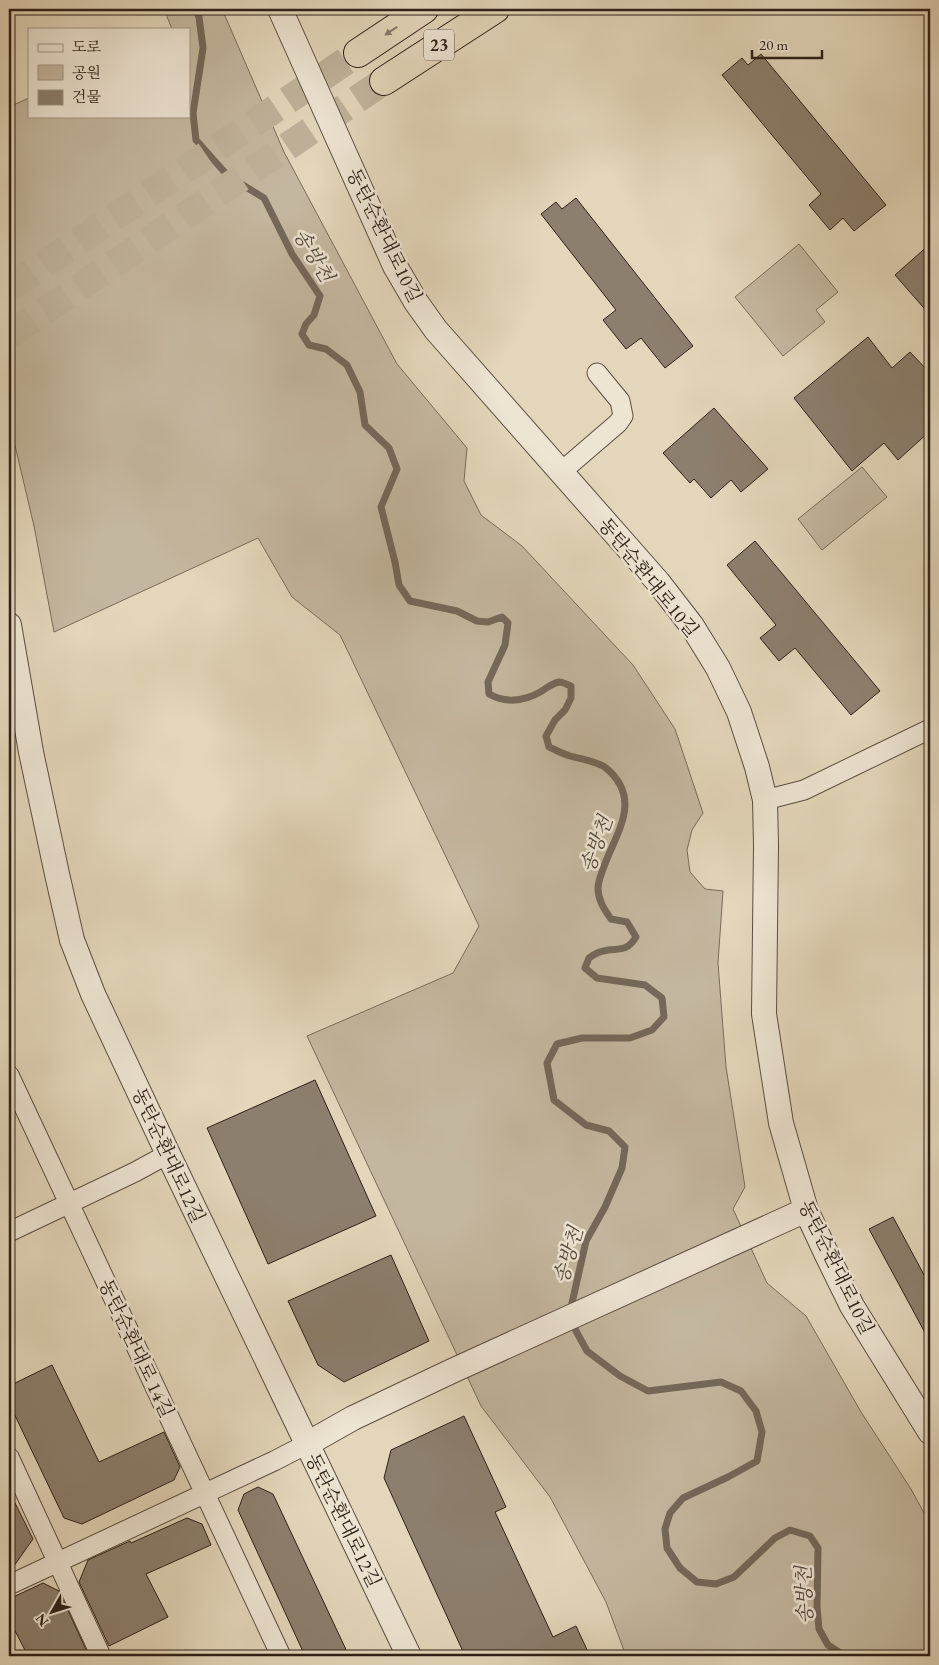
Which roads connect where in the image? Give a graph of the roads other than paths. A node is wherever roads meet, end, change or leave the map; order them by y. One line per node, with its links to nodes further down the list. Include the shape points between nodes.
1 (280, 9): 7 (street, 동탄순환대로10길, via 395,266 416,302 436,330)
2 (424, 9): 4 (highway, 23, one-way to 4)
3 (495, 9): 5 (highway, 23)
4 (358, 53)
5 (384, 81)
6 (597, 373): 7 (street, via 620,402 623,416)
7 (561, 472): 11 (street, 동탄순환대로10길, via 658,582 697,634 739,712)
8 (9, 626): 9 (street, 동탄순환대로12길)
9 (16, 699): 13 (street, 동탄순환대로12길, via 31,752 72,940 93,994)
10 (930, 730): 11 (street, via 804,790)
11 (765, 800): 15 (street, 동탄순환대로10길, via 764,1014 781,1123)
12 (9, 1075): 14 (street, 동탄순환대로 14길)
13 (168, 1154): 14 (street); 18 (street, 동탄순환대로12길)
14 (69, 1203): 16 (street); 20 (street, 동탄순환대로 14길)
15 (806, 1210): 17 (street, 동탄순환대로10길, via 852,1306); 18 (street, via 353,1418)
16 (9, 1232)
17 (930, 1432)
18 (307, 1444): 20 (street); 25 (street, 동탄순환대로12길)
19 (9, 1457): 21 (street)
20 (205, 1494): 21 (street); 24 (street, 동탄순환대로 14길)
21 (58, 1562): 22 (street); 23 (street)
22 (9, 1585)
23 (101, 1656)
24 (281, 1656)
25 (409, 1656)

